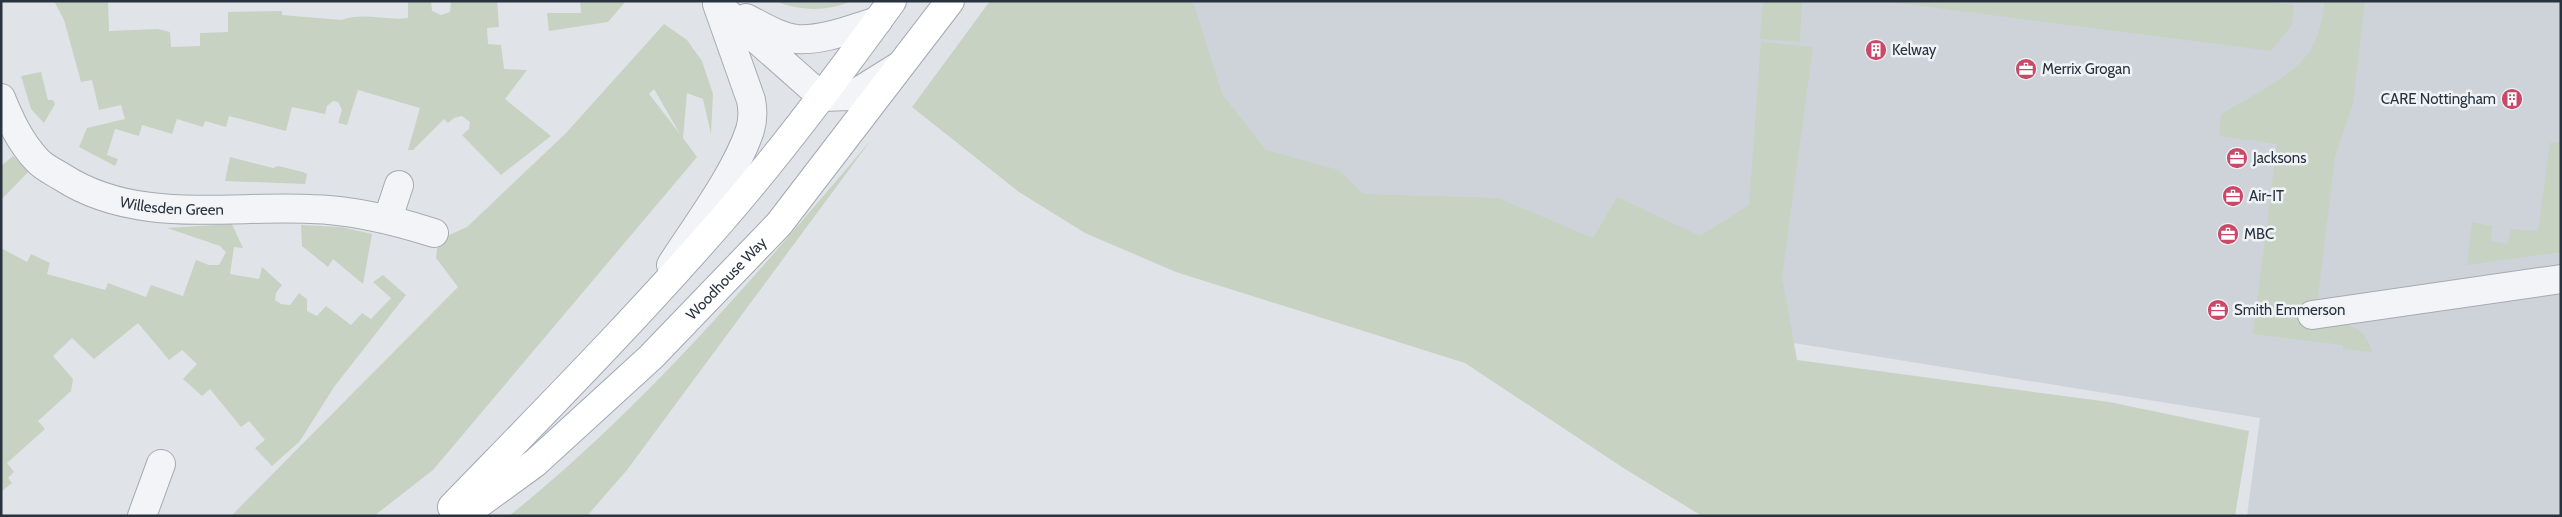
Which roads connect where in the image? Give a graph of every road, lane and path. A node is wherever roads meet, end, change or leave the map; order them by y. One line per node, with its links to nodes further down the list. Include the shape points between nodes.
1 (950, 1): 4 (main road, Woodhouse Way)
2 (715, 3): 3 (street, via 773,32 797,39 826,36); 5 (street); 11 (street, via 751,100 750,129 743,148 711,203)
3 (885, 11): 5 (main road)
4 (900, 65): 5 (street, via 851,96); 16 (main road, Woodhouse Way, via 779,224 651,357 535,464)
5 (822, 97): 11 (main road, via 722,220)
6 (1, 98): 8 (street, Willesden Green, via 12,125 38,161 74,185 106,199 161,209 312,208)
7 (399, 185): 8 (street)
8 (388, 218): 9 (street, Willesden Green)
9 (434, 233)
10 (2561, 279): 12 (street)
11 (648, 300): 15 (main road)
12 (2312, 315)
13 (161, 464): 14 (street)
14 (142, 516)
15 (444, 516)
16 (462, 516)

